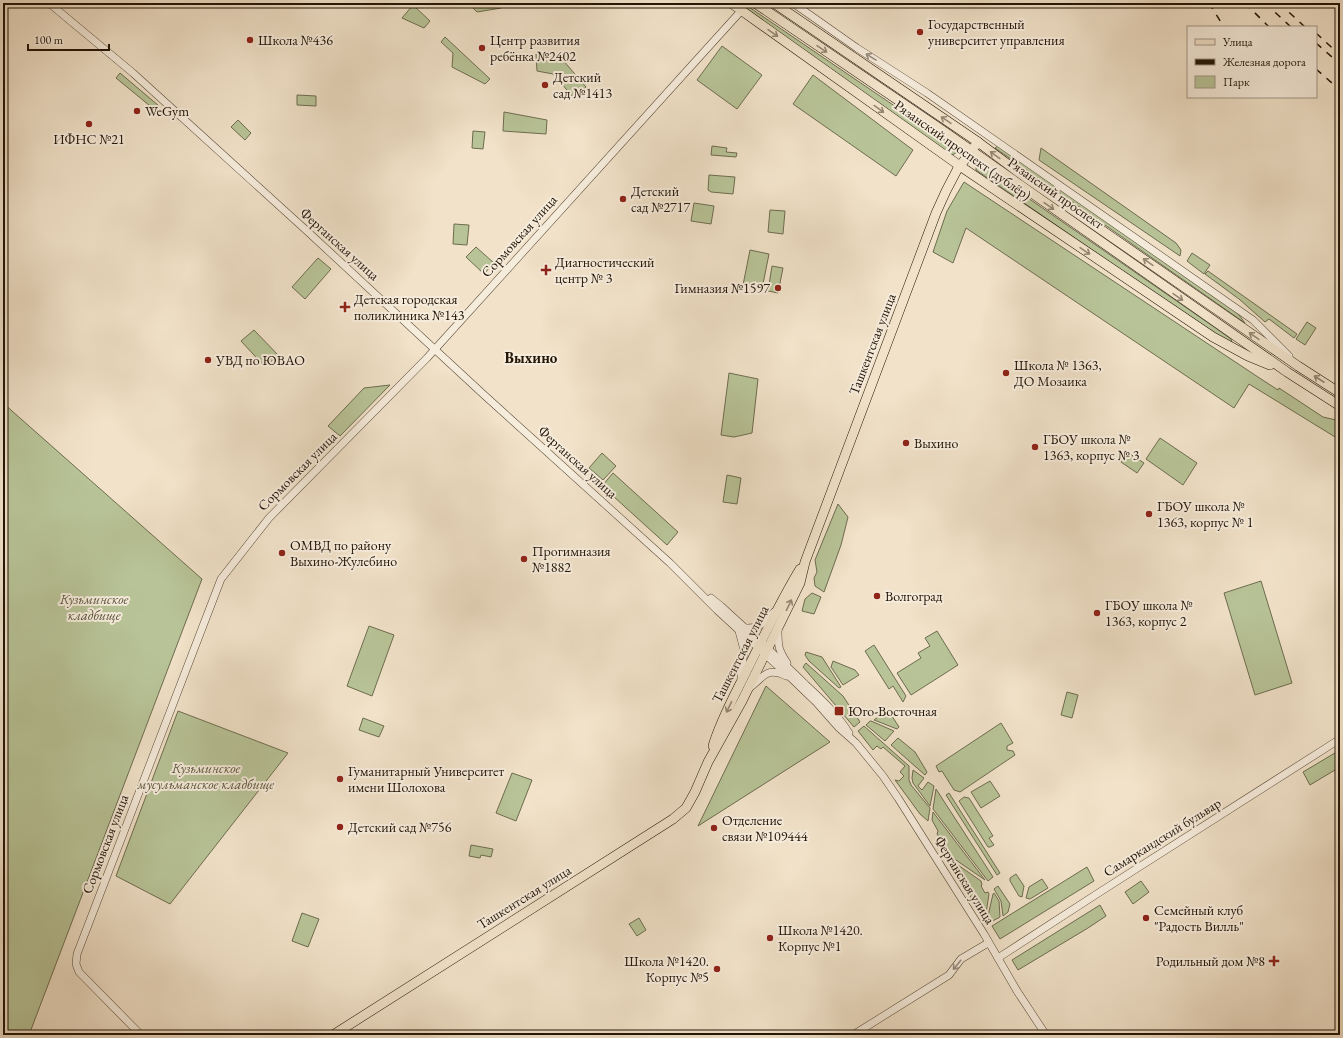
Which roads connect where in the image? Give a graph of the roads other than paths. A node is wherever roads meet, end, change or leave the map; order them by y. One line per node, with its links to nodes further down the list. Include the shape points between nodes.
1 (49, 3): 10 (street, Ферганская улица, via 133,73)
2 (731, 3): 6 (main road, Рязанский проспект (дублёр))
3 (755, 3): 8 (main road, Рязанский проспект, one-way to 8)
4 (774, 3): 7 (main road, Рязанский проспект, one-way to 4)
5 (793, 3): 11 (street, Рязанский проспект (дублёр), one-way to 5, via 1253,320 934,97 856,48)
6 (741, 11): 9 (main road, Рязанский проспект (дублёр), one-way to 9); 10 (street, Сормовская улица)
7 (978, 142): 8 (main road, Ташкентская улица); 11 (main road, Рязанский проспект, one-way to 7)
8 (972, 151): 9 (main road, Ташкентская улица); 12 (main road, Рязанский проспект, one-way to 12)
9 (960, 166): 12 (main road, Рязанский проспект (дублёр), one-way to 12, via 1213,338); 15 (main road, Ташкентская улица, via 936,213)
10 (435, 349): 17 (street, Ферганская улица, via 697,589 721,606); 25 (street, Сормовская улица, via 261,526 221,579 76,954 79,972)
11 (1298, 366): 13 (main road, Рязанский проспект, one-way to 11)
12 (1286, 372): 14 (main road, Рязанский проспект)
13 (1340, 393)
14 (1340, 406)
15 (805, 562): 16 (main road, Ташкентская улица); 18 (main road, Ташкентская улица, one-way to 15, via 800,583)
16 (780, 605): 17 (street, via 761,625); 19 (main road, Ташкентская улица)
17 (741, 628): 19 (street, Ферганская улица); 21 (street)
18 (778, 628): 19 (main road, Ташкентская улица); 20 (street, via 779,650)
19 (763, 649): 20 (street, Ферганская улица); 21 (main road, Ташкентская улица)
20 (794, 677): 21 (street, via 768,672 757,683); 23 (street, Ферганская улица, via 883,776)
21 (744, 687): 26 (main road, Ташкентская улица, via 686,808)
22 (1340, 739): 24 (street, Самаркандский бульвар)
23 (988, 943): 24 (street, Ферганская улица); 27 (street, one-way to 27, via 961,959 949,975)
24 (998, 958): 28 (street, Ферганская улица)
25 (141, 1035)
26 (333, 1035)
27 (853, 1035)
28 (1046, 1035)

